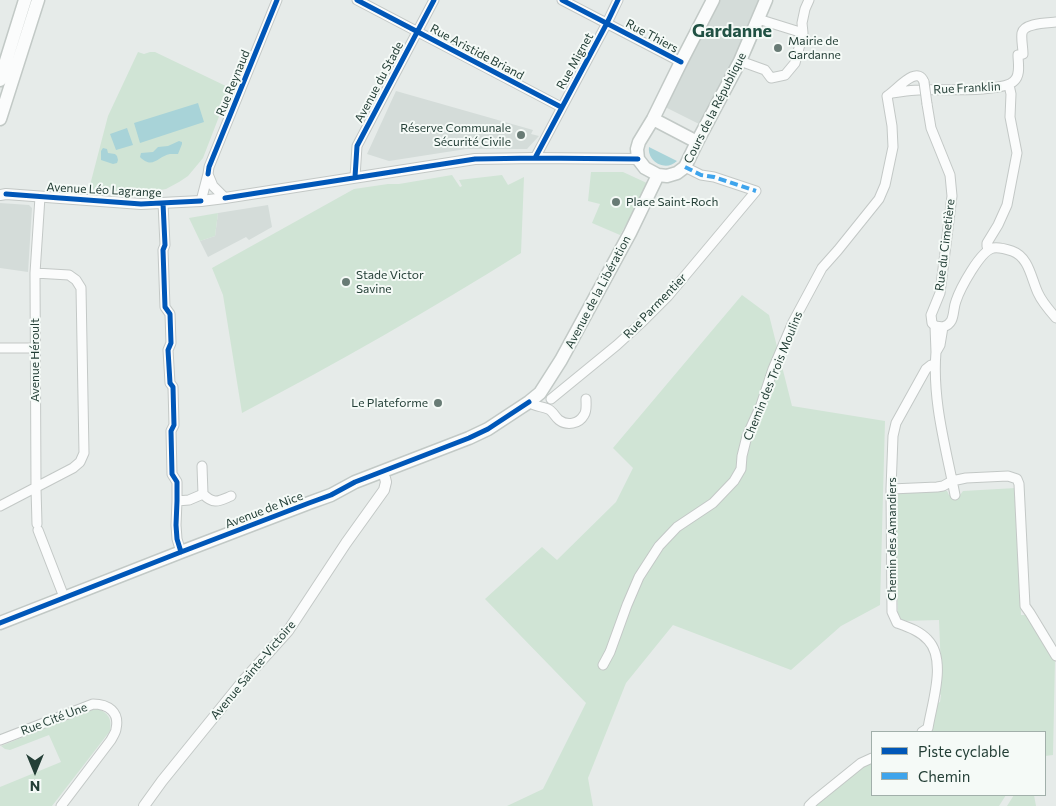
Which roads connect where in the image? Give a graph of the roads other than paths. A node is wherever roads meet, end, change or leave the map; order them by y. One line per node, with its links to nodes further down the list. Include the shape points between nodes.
1 (25, 0): 18 (main road)
2 (38, 0): 22 (main road)
3 (277, 0): 28 (street, Rue Reynaud)
4 (357, 0): 14 (street, Rue Aristide Briand)
5 (434, 0): 14 (street, Avenue du Stade)
6 (562, 0): 13 (street, Rue Thiers)
7 (618, 0): 13 (street, Rue Mignet)
8 (712, 0): 17 (main road)
9 (766, 0): 11 (main road, Cours de la République)
10 (809, 0): 15 (street, via 802,24)
11 (758, 18): 15 (street); 16 (main road, Cours de la République)
12 (1056, 22): 19 (street, Rue Franklin, via 1023,30 1023,54 1018,55 1018,77)
13 (607, 24): 17 (street, Rue Thiers); 21 (street, Rue Mignet)
14 (418, 32): 21 (street, Rue Aristide Briand); 30 (street, Avenue du Stade, via 357,146)
15 (803, 33): 16 (street, via 795,63 785,75 771,78 765,70)
16 (740, 61): 24 (main road, Cours de la République)
17 (680, 62): 23 (main road)
18 (0, 80)
19 (1008, 85): 20 (street, Rue Franklin); 36 (street, via 1017,153 1008,205 987,243)
20 (889, 94): 39 (street, Rue du Cimetière, bridge, via 910,77 917,75 922,79 931,128 950,175 952,196 940,293 931,315 932,323); 62 (street, Chemin des Trois Moulins, via 893,147 879,199 822,268 792,322 746,436 741,469 734,481 713,503 677,527 659,546 639,577)
21 (561, 107): 25 (street, Rue Mignet)
22 (0, 119)
23 (653, 119): 24 (main road); 26 (main road, via 639,142)
24 (697, 142): 27 (main road, Cours de la République)
25 (535, 158): 26 (street, Avenue Léo Lagrange); 30 (street, Avenue Léo Lagrange, via 475,159)
26 (638, 159): 29 (main road, via 645,168)
27 (685, 167): 29 (main road, Cours de la République, via 667,176); 43 (street, Rue Parmentier, via 756,191 668,296 641,323)
28 (208, 174): 33 (street, via 213,186); 34 (street, Rue Reynaud)
29 (658, 175): 43 (main road, Avenue de la Libération)
30 (355, 177): 33 (street, Avenue Léo Lagrange)
31 (2, 193): 32 (street, Avenue Léo Lagrange)
32 (40, 197): 35 (street, Avenue Léo Lagrange); 37 (street, Avenue Héroult)
33 (225, 198): 34 (street, Avenue Léo Lagrange)
34 (201, 200): 35 (street, Avenue Léo Lagrange)
35 (163, 203): 56 (street, via 165,307 170,314 168,358 173,387 172,474 177,482)
36 (988, 250): 38 (street, via 1004,249 1025,260 1038,294); 39 (street, via 959,292 950,322)
37 (35, 273): 41 (street, Avenue Héroult); 50 (street, via 69,275 80,288 84,453 73,468)
38 (1056, 318)
39 (939, 326): 42 (street, Rue du Cimetière)
40 (0, 348): 41 (street)
41 (35, 348): 50 (street, Avenue Héroult)
42 (935, 364): 49 (street, Rue du Cimetière, via 938,406); 51 (street, Chemin des Amandiers, via 926,369 896,423)
43 (545, 396): 45 (main road, Avenue de la Libération); 46 (street)
44 (586, 399): 46 (street, via 585,414 575,422 567,424)
45 (529, 402): 46 (street); 48 (main road, Avenue de Nice, via 509,424 481,440); 53 (main road, Avenue de Nice, via 469,438 355,482)
46 (548, 409)
47 (202, 466): 52 (street)
48 (385, 478): 53 (main road, Avenue de Nice); 67 (street, Avenue Sainte-Victoire, via 384,490 288,631 243,681)
49 (952, 481): 51 (street, via 937,487); 54 (street, Rue du Cimetière); 61 (street, via 1008,476 1017,479 1025,606)
50 (36, 488): 57 (street); 59 (street, Avenue Héroult, via 38,527)
51 (891, 489): 63 (street, Chemin des Amandiers, via 892,612 897,623 917,631 928,640 937,658 931,713 928,728)
52 (204, 494): 55 (street, via 212,502); 56 (street)
53 (331, 495): 58 (main road, Avenue de Nice)
54 (955, 495)
55 (231, 496)
56 (177, 501): 58 (street, via 177,539)
57 (0, 506)
58 (181, 552): 59 (main road, Avenue de Nice)
59 (64, 597): 60 (main road, Avenue de Nice)
60 (0, 623)
61 (1056, 656)
62 (603, 665)
63 (924, 731)
64 (0, 740): 66 (street, Rue Cité Une, via 93,704 111,708 116,728 111,740)
65 (871, 758): 68 (street)
66 (61, 806)
67 (144, 806)
68 (809, 806)

